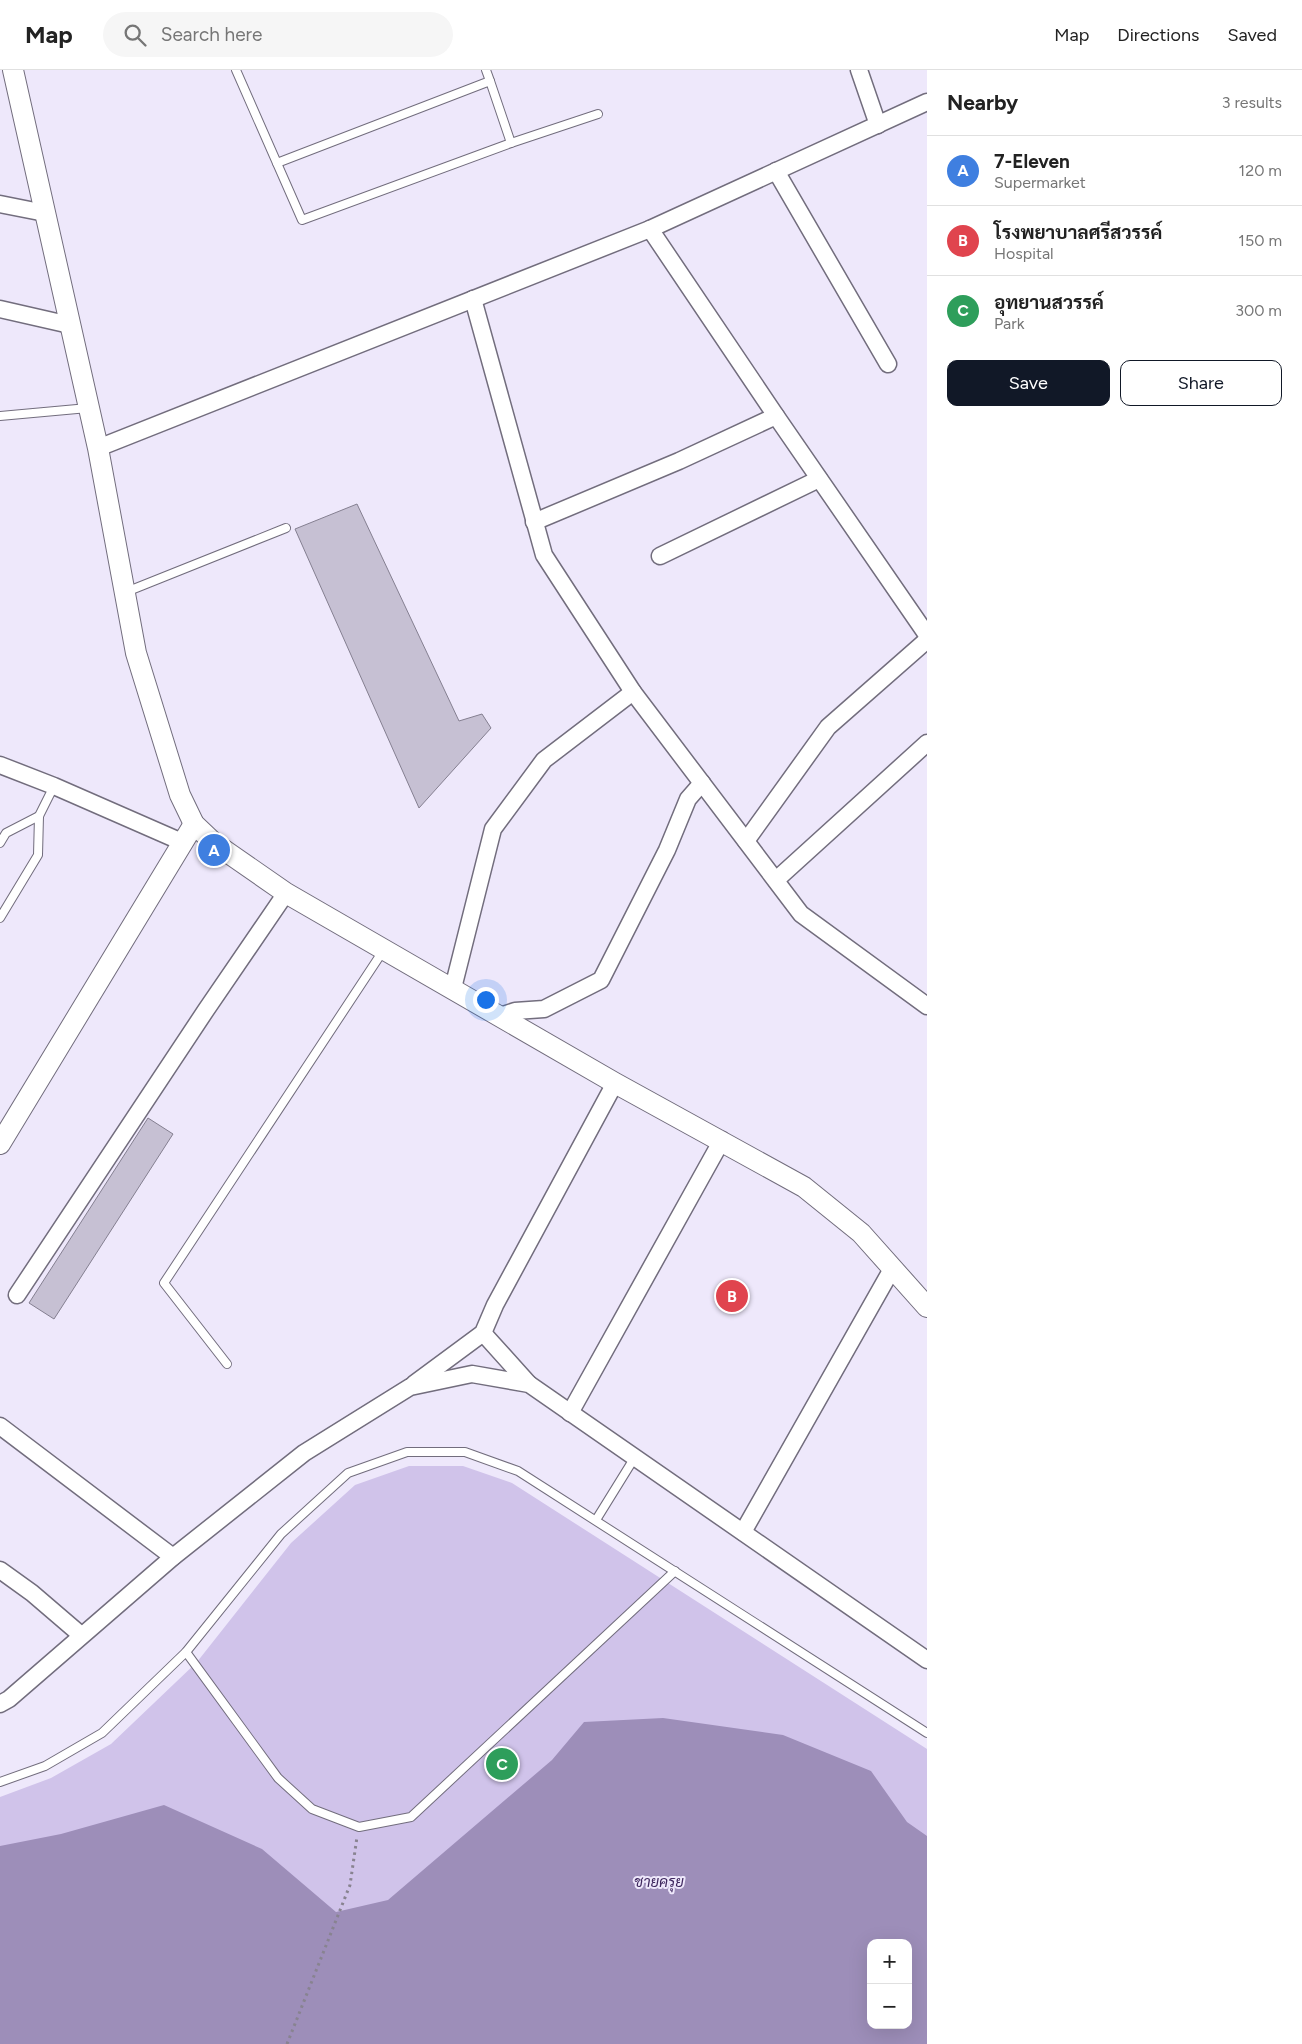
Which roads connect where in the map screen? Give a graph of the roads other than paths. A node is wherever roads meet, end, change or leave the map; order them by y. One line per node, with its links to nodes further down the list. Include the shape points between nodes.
1 (12, 70): 13 (street)
2 (236, 70): 10 (lane)
3 (486, 70): 5 (lane)
4 (858, 70): 8 (street)
5 (490, 81): 9 (lane); 10 (lane)
6 (927, 102): 8 (street)
7 (598, 114): 9 (lane)
8 (878, 125): 11 (street)
9 (511, 143): 10 (lane, via 306,220 300,219)
10 (277, 163)
11 (776, 171): 14 (street); 18 (street)
12 (0, 204): 13 (street)
13 (45, 213): 17 (street)
14 (650, 229): 15 (street); 21 (street)
15 (473, 299): 22 (street); 24 (street)
16 (0, 310): 17 (street)
17 (70, 325): 19 (street)
18 (888, 364)
19 (89, 408): 20 (lane); 22 (street)
20 (0, 416)
21 (776, 416): 23 (street); 24 (street)
22 (98, 448): 27 (street)
23 (819, 479): 26 (street); 28 (street)
24 (534, 522): 30 (street, via 544,555)
25 (286, 528): 27 (lane)
26 (660, 556)
27 (125, 593): 36 (street, via 136,653 180,795)
28 (927, 635)
29 (927, 640): 37 (street, via 828,727)
30 (634, 692): 33 (street); 44 (street, via 544,760 493,829)
31 (927, 743): 40 (street)
32 (0, 765): 34 (street)
33 (702, 783): 37 (street); 46 (street, via 688,799 668,850 601,980 544,1009 515,1010)
34 (54, 786): 35 (lane); 38 (street)
35 (40, 816): 39 (lane, via 6,833); 42 (lane, via 38,855)
36 (194, 824): 38 (street); 41 (street, via 214,843)
37 (746, 841): 40 (street)
38 (182, 842): 49 (street)
39 (0, 843)
40 (776, 880): 45 (street, via 801,914)
41 (286, 893): 43 (street); 51 (street)
42 (0, 918)
43 (384, 950): 44 (street); 54 (lane, via 164,1283)
44 (453, 988): 46 (street)
45 (927, 1006)
46 (500, 1016): 47 (street)
47 (616, 1083): 48 (street); 53 (street, via 495,1305)
48 (722, 1140): 50 (street, via 804,1187 861,1233); 57 (street)
49 (0, 1144)
50 (892, 1269): 52 (street); 61 (street)
51 (17, 1295)
52 (927, 1307)
53 (483, 1333): 55 (street); 56 (street)
54 (227, 1364)
55 (529, 1384): 56 (street, via 472,1374); 57 (street)
56 (410, 1387): 62 (street, via 304,1452)
57 (570, 1413): 59 (street)
58 (0, 1426): 62 (street)
59 (634, 1457): 60 (lane); 61 (street)
60 (596, 1520): 64 (lane); 66 (lane, via 518,1471 465,1452 407,1452 348,1473 280,1534)
61 (744, 1532): 67 (street)
62 (173, 1557): 65 (street)
63 (0, 1570): 65 (street)
64 (675, 1572): 66 (lane, via 411,1817 359,1827 312,1809 278,1778); 69 (lane)
65 (81, 1635): 68 (street)
66 (186, 1652): 70 (lane, via 102,1733 45,1766)
67 (927, 1660)
68 (0, 1704)
69 (927, 1733)
70 (0, 1782)

